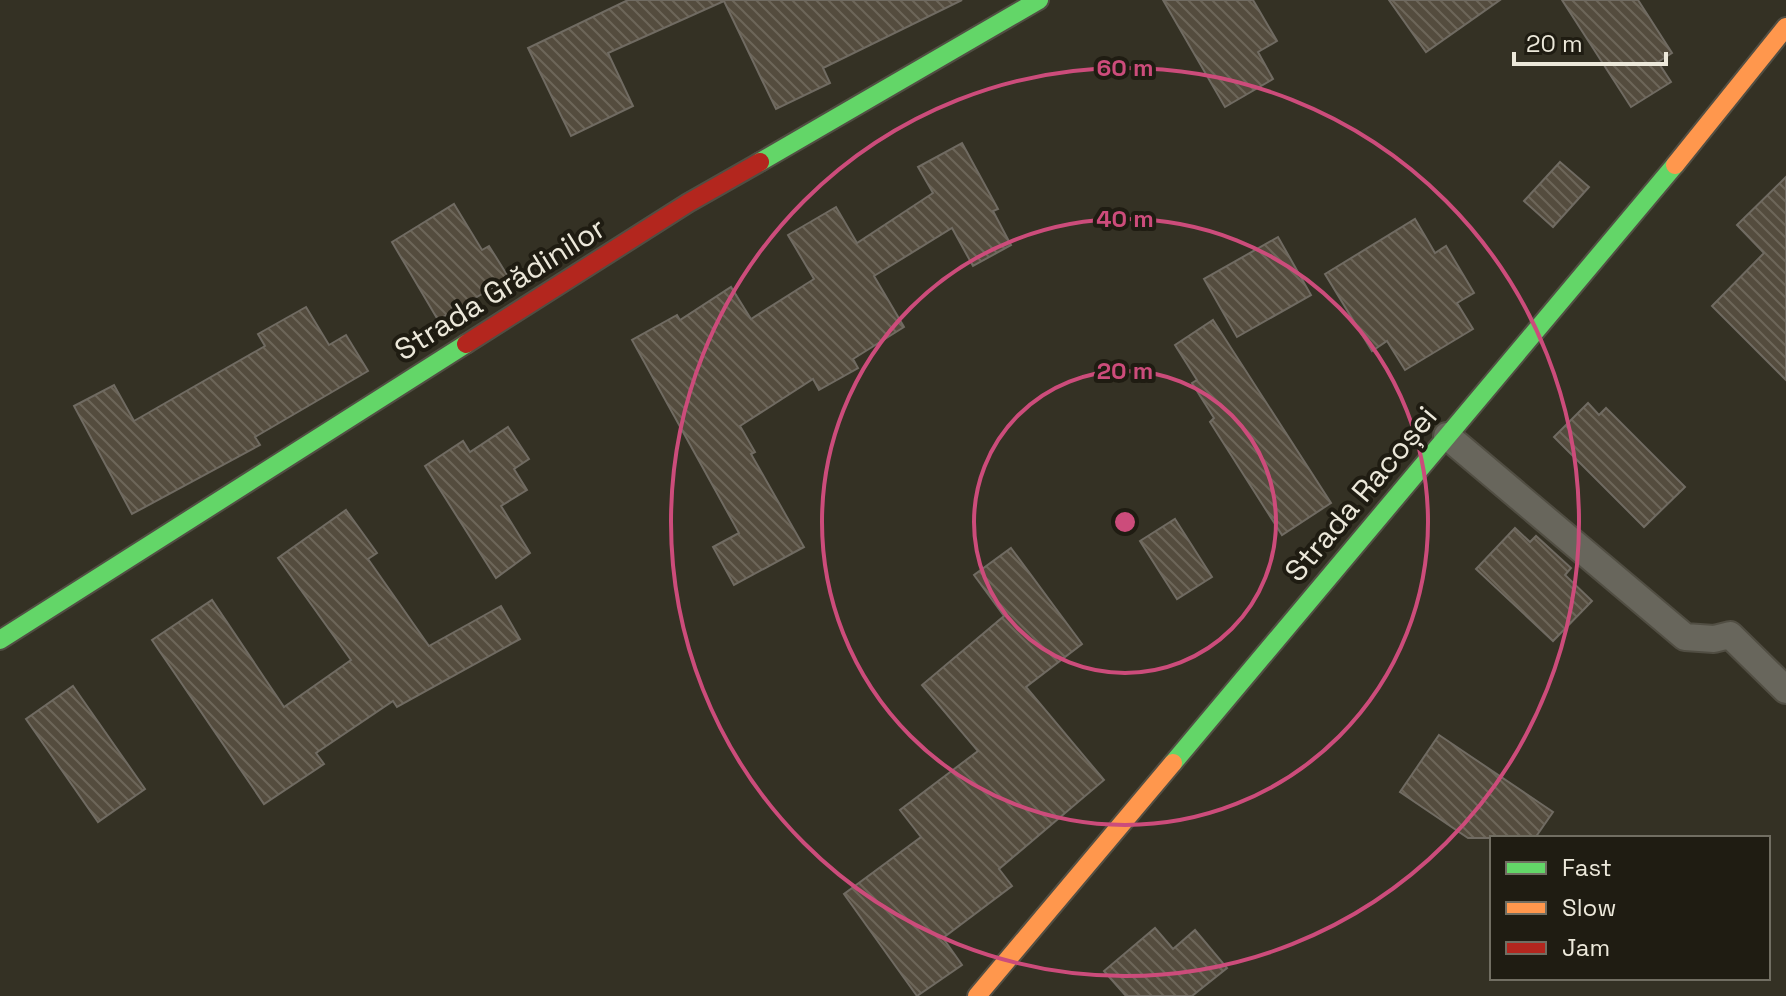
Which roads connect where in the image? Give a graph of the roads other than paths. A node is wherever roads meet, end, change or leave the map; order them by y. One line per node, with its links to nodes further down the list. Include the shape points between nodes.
1 (1039, 0): 4 (street, Strada Grădinilor, via 688,203)
2 (1786, 27): 3 (street, Strada Racoșei)
3 (1447, 436): 5 (lane, via 1685,637 1730,635); 6 (street, Strada Racoșei)
4 (0, 640)
5 (1786, 690)
6 (977, 996)

